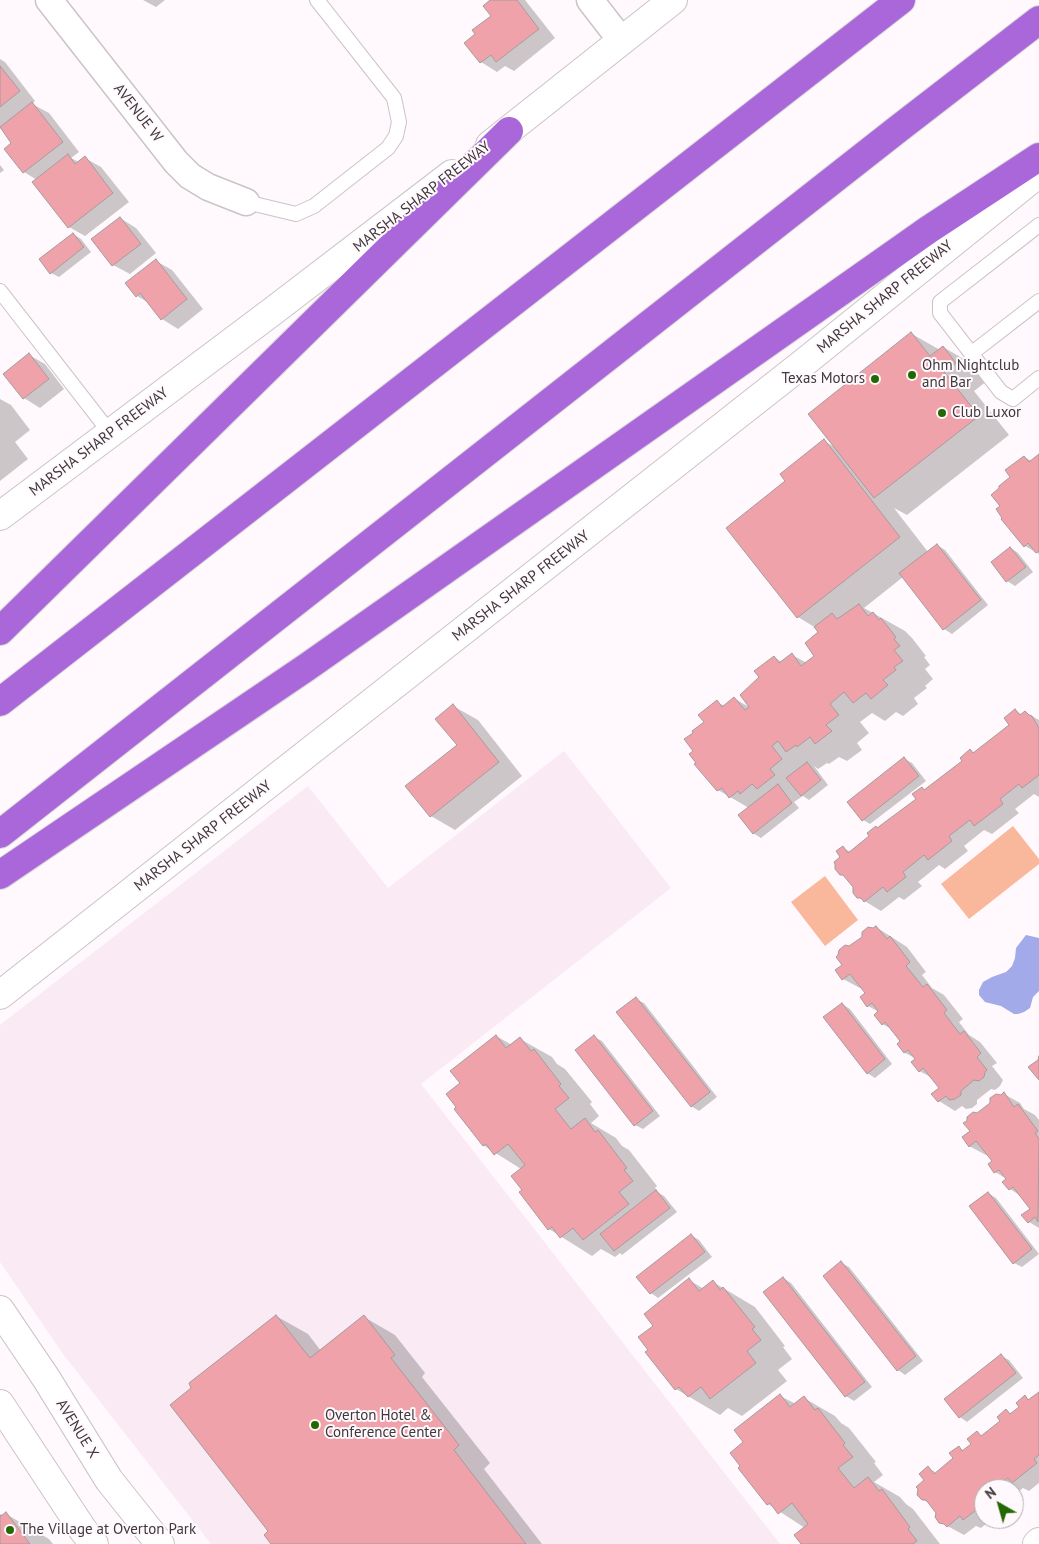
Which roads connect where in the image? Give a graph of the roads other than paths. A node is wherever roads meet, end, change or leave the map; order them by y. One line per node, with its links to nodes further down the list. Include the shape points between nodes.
1 (49, 0): 11 (street, AVENUE W, via 176,162 208,187)
2 (317, 0): 11 (lane, via 394,98 399,122 396,136 388,148 314,206 296,214)
3 (590, 0): 7 (street)
4 (673, 0): 7 (main road, MARSHA SHARP FREEWAY)
5 (901, 0): 20 (highway)
6 (1039, 20): 21 (highway)
7 (621, 40): 8 (main road, MARSHA SHARP FREEWAY)
8 (509, 131): 17 (main road, MARSHA SHARP FREEWAY); 19 (highway)
9 (1039, 156): 22 (highway, via 928,230 307,667)
10 (1039, 173): 23 (main road, MARSHA SHARP FREEWAY, via 760,398)
11 (246, 202)
12 (1039, 225): 15 (lane, via 940,302 940,313)
13 (0, 291): 17 (lane)
14 (1039, 301): 15 (lane)
15 (972, 354): 16 (lane, via 1001,392 1013,398)
16 (1039, 378)
17 (111, 434): 18 (main road, MARSHA SHARP FREEWAY)
18 (0, 516)
19 (0, 631)
20 (0, 702)
21 (0, 834)
22 (0, 875)
23 (0, 995)
24 (0, 1310): 27 (main road, AVENUE X, via 109,1480)
25 (0, 1404): 26 (main road)
26 (94, 1544)
27 (160, 1544)

